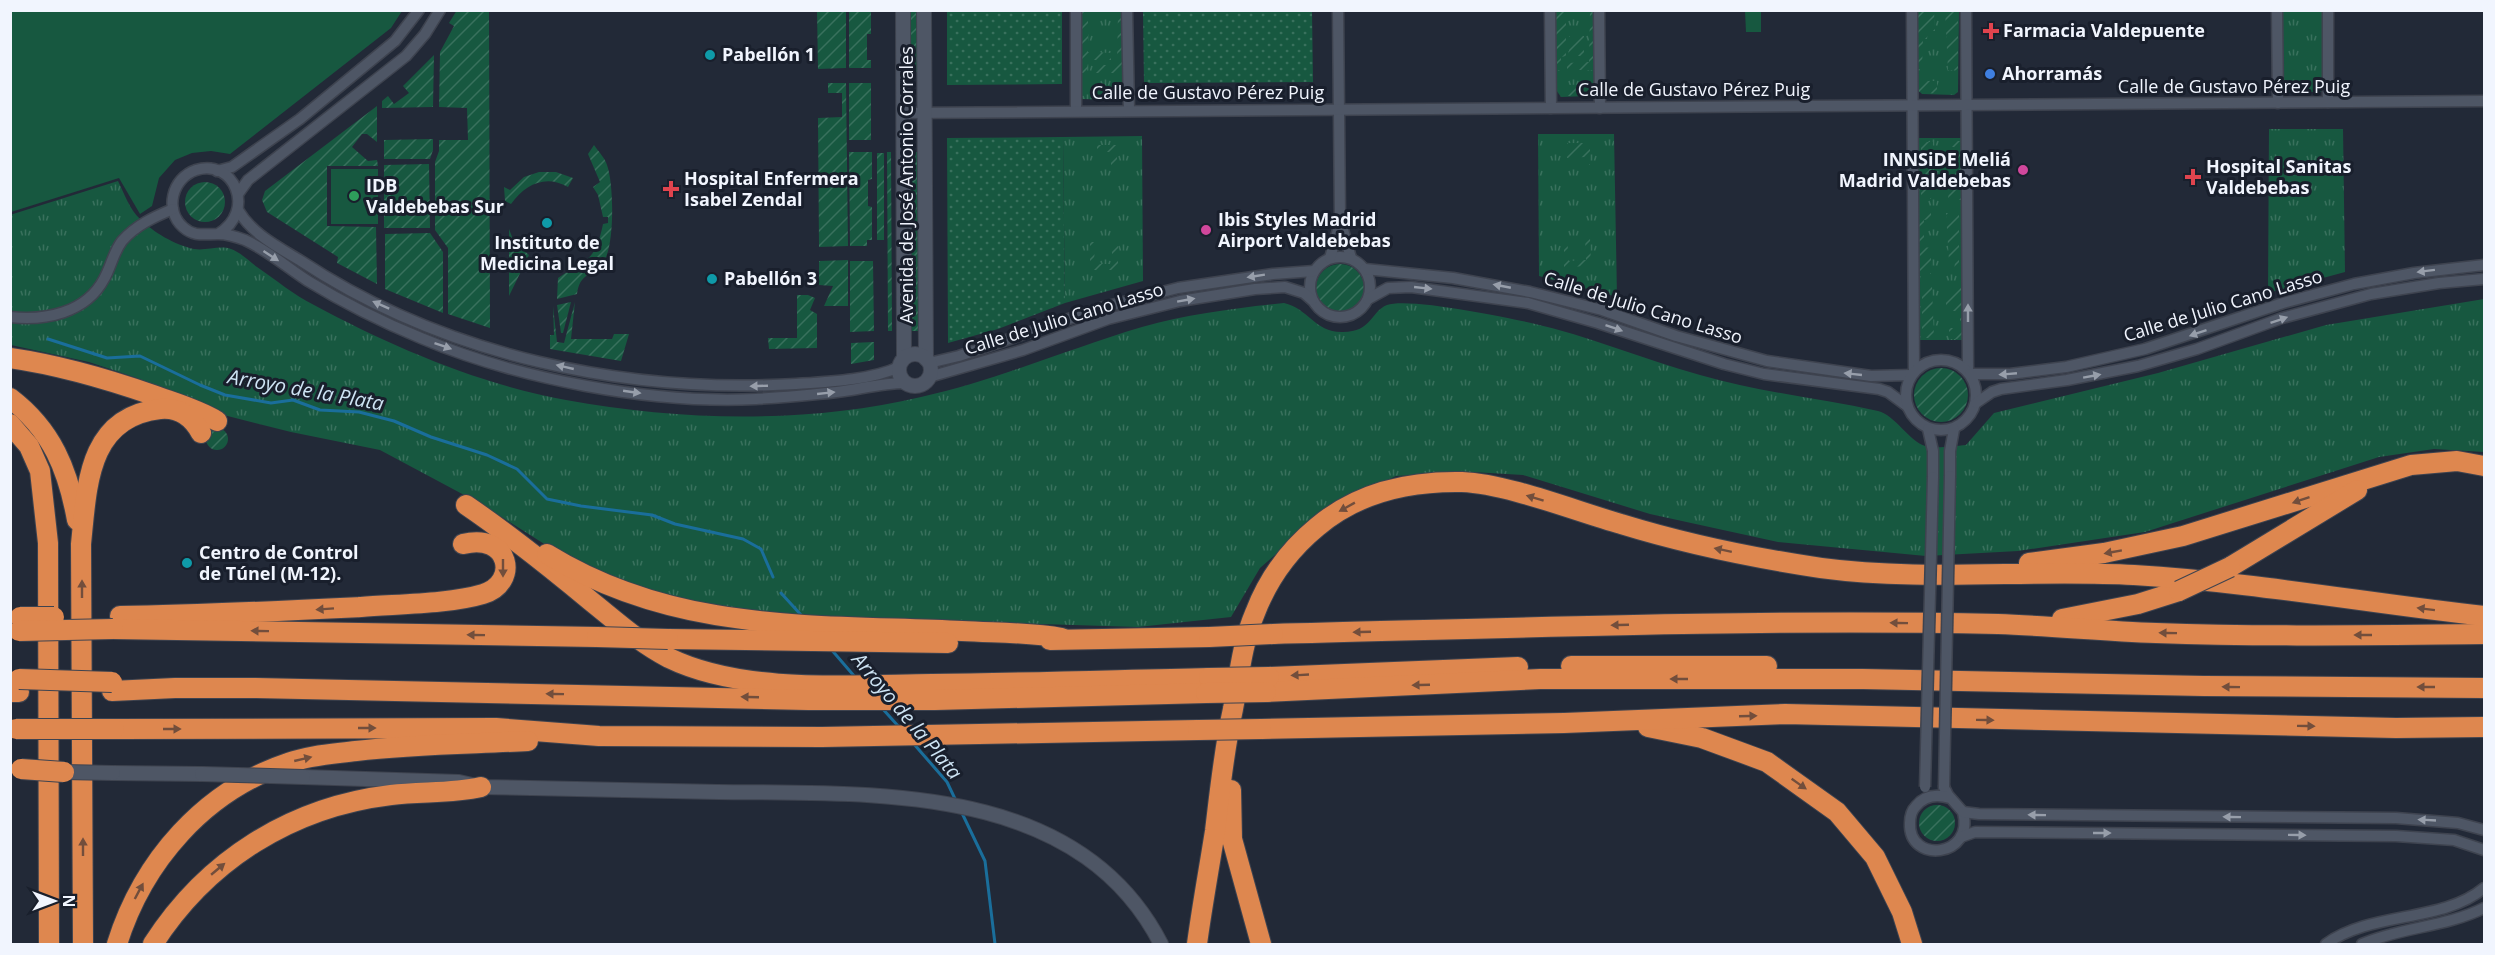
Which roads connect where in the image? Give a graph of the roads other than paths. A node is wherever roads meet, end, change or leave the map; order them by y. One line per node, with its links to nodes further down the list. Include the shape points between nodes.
1 (418, 10): 26 (street, via 395,41 306,114 232,167)
2 (440, 10): 27 (street, via 406,56 248,180)
3 (903, 10): 25 (street, Avenida de José Antonio Corrales)
4 (924, 10): 24 (street, Avenida de José Antonio Corrales)
5 (1076, 10): 22 (street)
6 (1127, 10): 23 (street)
7 (1338, 10): 21 (street)
8 (1550, 10): 19 (street)
9 (1599, 10): 20 (street)
10 (1912, 10): 17 (street)
11 (1966, 10): 18 (street)
12 (2277, 10): 16 (street)
13 (2328, 10): 15 (street)
14 (2484, 101): 15 (street, Calle de Gustavo Pérez Puig)
15 (2328, 102): 16 (street, Calle de Gustavo Pérez Puig)
16 (2278, 103): 18 (street, Calle de Gustavo Pérez Puig)
17 (1912, 105): 18 (street, Calle de Gustavo Pérez Puig); 20 (street, Calle de Gustavo Pérez Puig); 44 (street)
18 (1966, 105): 45 (street, one-way to 18)
19 (1551, 108): 20 (street, Calle de Gustavo Pérez Puig); 21 (street, Calle de Gustavo Pérez Puig)
20 (1600, 108)
21 (1339, 109): 23 (street, Calle de Gustavo Pérez Puig); 30 (street)
22 (1076, 110): 23 (street, Calle de Gustavo Pérez Puig); 24 (street, Calle de Gustavo Pérez Puig)
23 (1129, 110)
24 (925, 112): 25 (street, Calle de Gustavo Pérez Puig); 43 (street, Avenida de José Antonio Corrales)
25 (903, 113): 42 (street, Avenida de José Antonio Corrales)
26 (217, 171): 27 (street, via 234,184); 28 (street, via 197,170 180,180 172,199)
27 (238, 194): 29 (street)
28 (173, 209): 31 (street, via 190,232); 40 (street, via 143,223 121,242 98,288 79,305 50,316)
29 (238, 210): 31 (street, via 227,228); 42 (street, one-way to 29, via 877,374 755,386 650,381 544,362 430,327 373,302 316,272 262,236)
30 (1340, 219): 32 (street); 33 (street)
31 (218, 234): 46 (street, one-way to 46, via 247,241 367,314 424,339 581,384 649,395 753,399)
32 (1330, 258): 33 (street); 36 (street)
33 (1351, 258): 35 (street)
34 (2484, 265): 45 (street, Calle de Julio Cano Lasso, one-way to 45, via 2354,284 2145,349 2066,367 2010,374)
35 (1365, 269): 38 (street, via 1371,289); 44 (street, Calle de Julio Cano Lasso, one-way to 35, via 1871,376 1767,361 1530,291)
36 (1314, 271): 39 (street); 43 (street, Calle de Julio Cano Lasso, one-way to 43, via 1178,288 1104,307)
37 (2484, 279): 48 (street, Calle de Julio Cano Lasso, one-way to 37, via 2001,389 2067,381 2155,362 2282,318 2371,294)
38 (1368, 299): 39 (street, via 1355,314 1336,317 1318,308); 49 (street, Calle de Julio Cano Lasso, one-way to 49, via 1388,288 1411,287 1528,303 1764,374 1879,389)
39 (1312, 300): 43 (street, Calle de Julio Cano Lasso, one-way to 39, via 1023,350 1108,319 1180,301 1286,287)
40 (10, 317)
41 (10, 358): 50 (highway, via 105,379 199,411)
42 (902, 363): 43 (street, via 918,355); 46 (street, via 900,376)
43 (928, 366): 46 (street, via 919,386)
44 (1913, 373): 45 (street, via 1924,364 1947,360); 49 (street, via 1907,385)
45 (1969, 373): 48 (street, via 1975,383)
46 (905, 383)
47 (10, 398): 58 (highway, via 35,421 60,459 69,481)
48 (1976, 403): 53 (street, via 1965,421)
49 (1907, 406): 52 (street, via 1912,416)
50 (217, 421)
51 (10, 424): 89 (highway, via 29,446 40,471 48,543)
52 (1928, 429): 53 (street); 80 (street, bridge, via 1933,477)
53 (1954, 429): 79 (street, bridge, via 1950,451 1944,787)
54 (201, 433): 58 (highway, via 189,416 173,409 134,416 113,429 93,461)
55 (2482, 465): 60 (highway, one-way to 60, via 2441,461 2410,465 2217,527 2065,559 1972,568); 64 (highway, bridge, via 2411,471 2373,483 2343,497 2230,567 2179,591 2093,615)
56 (466, 505): 57 (highway)
57 (500, 528): 66 (highway, via 578,571 633,594 693,612); 70 (highway, via 629,632 667,657 702,671)
58 (81, 544): 90 (highway, one-way to 58)
59 (462, 544): 62 (highway, one-way to 62, via 482,541 500,552 505,572 496,588 468,597 372,606)
60 (1780, 560): 61 (highway, one-way to 60, via 2215,581 2129,575 1864,572); 71 (highway, one-way to 71, via 1658,535 1514,492 1466,482 1409,484 1379,492 1344,508 1318,526 1290,552 1271,579 1254,615)
61 (2484, 616)
62 (113, 622): 63 (highway, bridge); 66 (highway, one-way to 62, bridge, via 785,642)
63 (15, 624)
64 (2000, 624): 65 (highway, one-way to 64, via 2157,633); 66 (highway, one-way to 66, bridge, via 1685,623 1209,637)
65 (2484, 634)
66 (864, 635)
67 (15, 686): 70 (highway, one-way to 67)
68 (1208, 686): 69 (highway, one-way to 68, bridge, via 1863,679 1540,679); 70 (highway, via 914,684); 70 (highway, via 935,700)
69 (2484, 687)
70 (808, 692)
71 (1233, 709): 83 (highway); 97 (highway, via 1232,839)
72 (1564, 723): 73 (highway, one-way to 73, via 1785,714); 75 (highway, bridge, via 822,737); 98 (highway, one-way to 98, via 1647,726 1702,738 1767,762 1837,812 1875,857 1902,912)
73 (2484, 727)
74 (13, 730): 75 (highway, one-way to 75, bridge, via 496,728)
75 (599, 736): 91 (highway, one-way to 75, via 137,895 170,844 216,801 265,772 319,755 370,749)
76 (16, 769): 77 (highway, bridge)
77 (64, 772): 78 (street, bridge, via 459,782)
78 (481, 787): 87 (street, via 844,795 946,803 991,812 1039,832 1097,866); 92 (highway, one-way to 78, via 170,918 208,878 287,823 353,801)
79 (1950, 798): 80 (street, via 1936,795); 81 (street)
80 (1922, 800): 84 (street, via 1911,813 1909,826 1920,845 1938,851 1949,848)
81 (1963, 812): 82 (street, one-way to 81, via 2458,823 2396,818); 84 (street, via 1965,825)
82 (2484, 830)
83 (1214, 837): 95 (highway); 96 (highway)
84 (1961, 837): 85 (street, one-way to 85, via 1975,832 2396,836 2454,840)
85 (2484, 850)
86 (2484, 888): 99 (street, via 2455,904 2364,927)
87 (1130, 897): 93 (street); 94 (street)
88 (2484, 908): 100 (street, via 2469,916)
89 (50, 945)
90 (83, 945)
91 (117, 945)
92 (153, 945)
93 (1152, 945)
94 (1161, 945)
95 (1197, 945)
96 (1209, 945)
97 (1261, 945)
98 (1912, 945)
99 (2326, 945)
100 (2362, 945)

